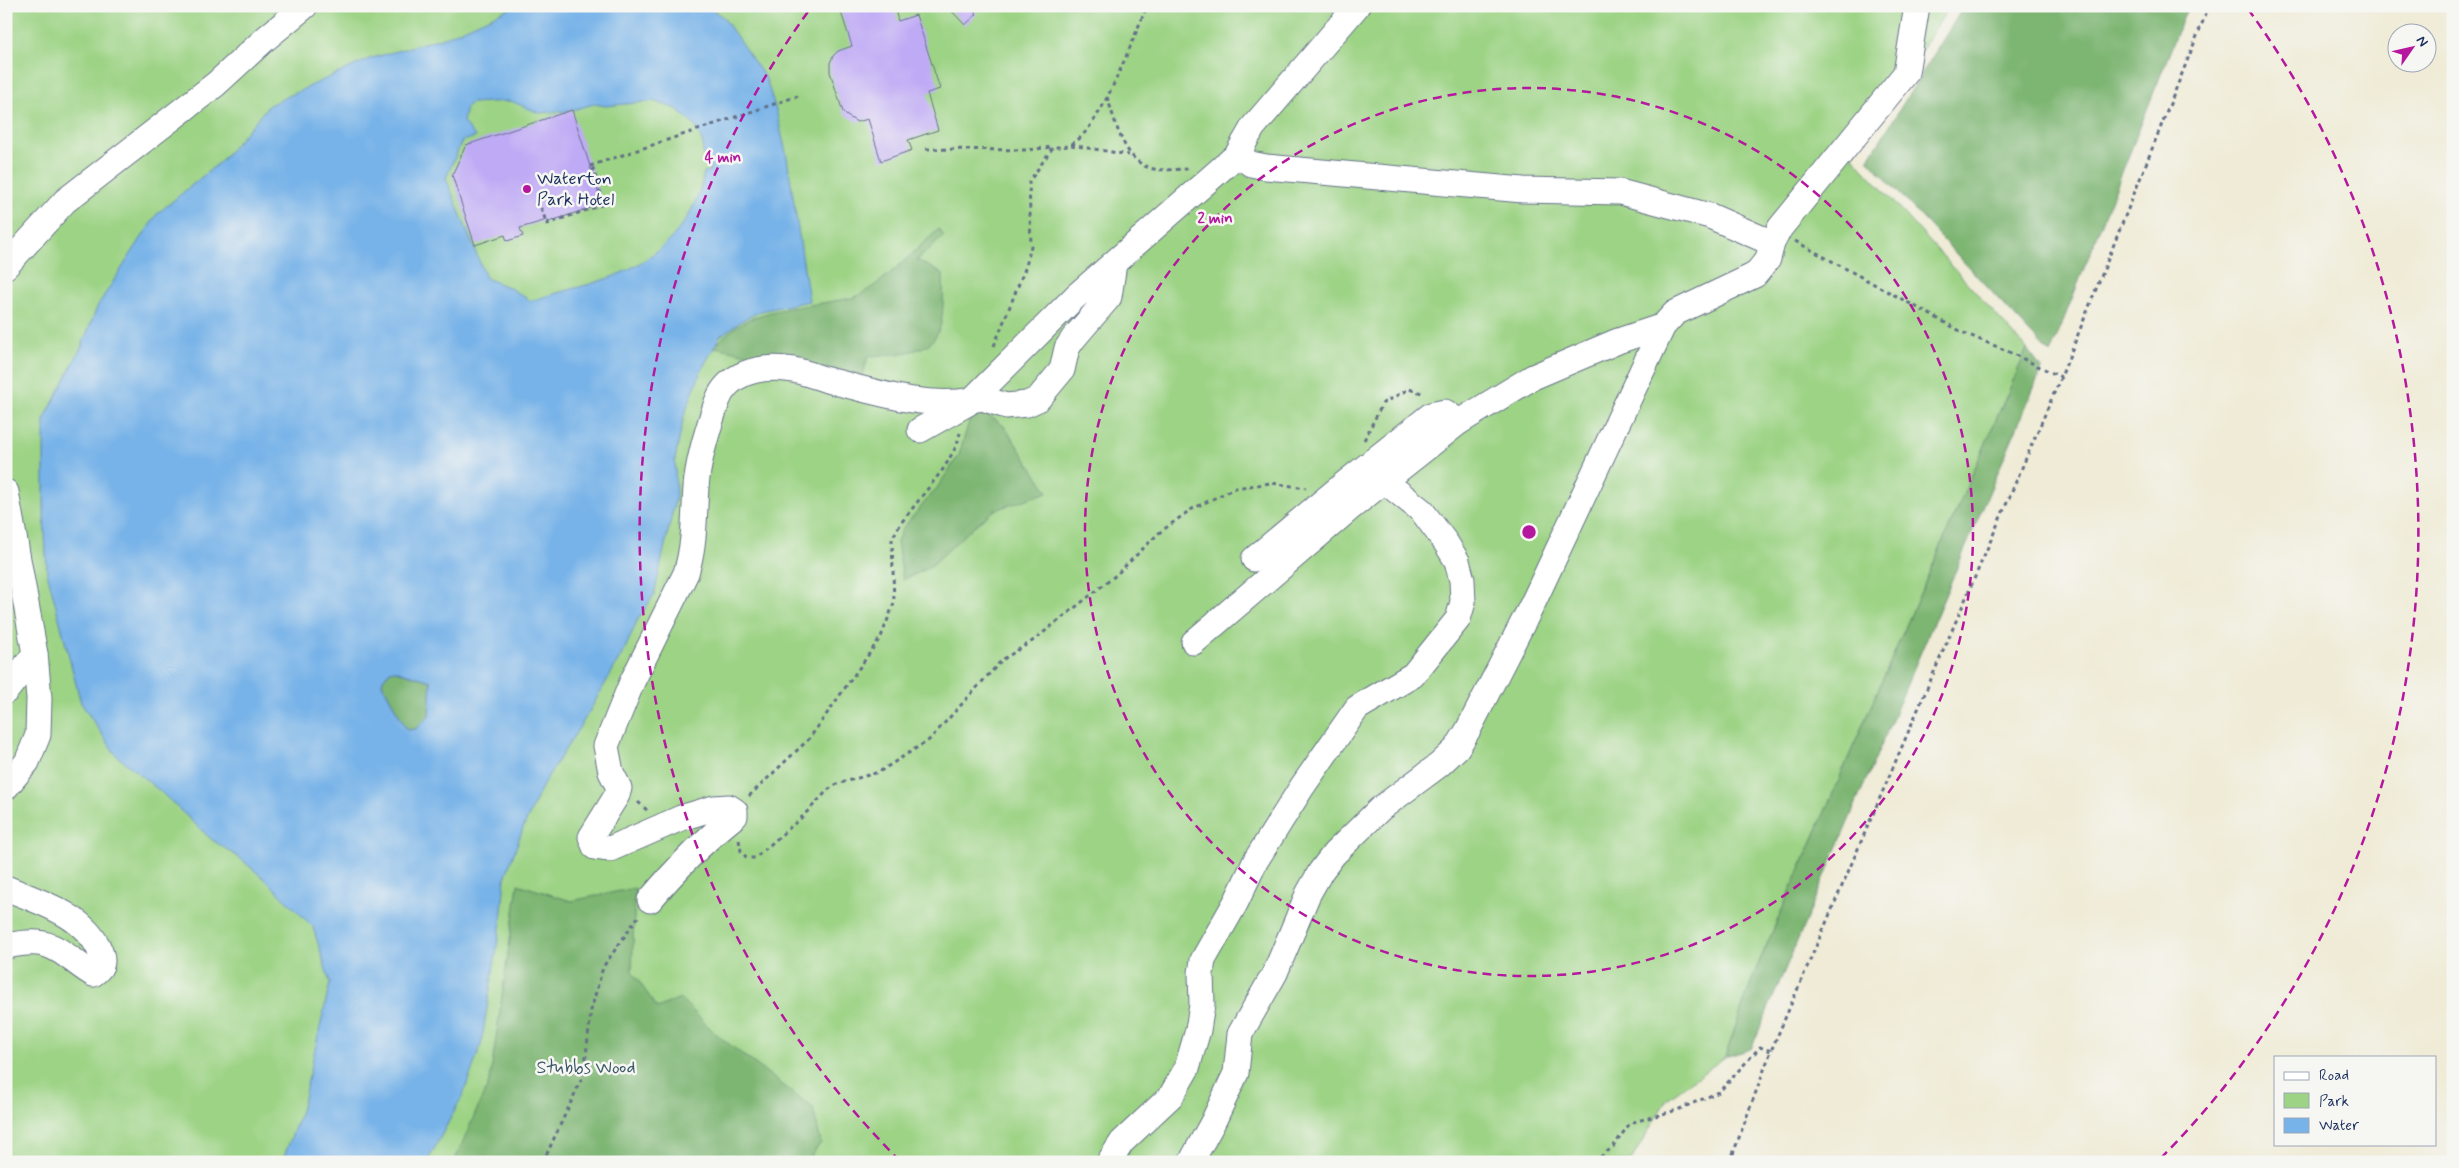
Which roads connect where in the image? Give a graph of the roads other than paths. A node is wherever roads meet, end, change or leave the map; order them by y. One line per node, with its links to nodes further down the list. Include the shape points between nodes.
1 (305, 6): 7 (lane, via 216,84 65,201)
2 (1357, 6): 4 (lane, via 1253,127)
3 (1917, 6): 5 (lane, via 1906,73)
4 (1230, 162): 5 (lane, via 1441,184 1620,192 1710,216); 6 (lane)
5 (1774, 240): 8 (lane, via 1768,259 1755,275 1675,313)
6 (1114, 264): 9 (lane, via 1075,297); 9 (lane, via 1109,297 1072,338 1062,370 1038,399 1027,404 1006,406 982,398)
7 (6, 266)
8 (1663, 326): 10 (lane, via 1541,373); 23 (lane, via 1549,570 1457,748 1351,836 1312,886 1275,973 1240,1034 1236,1073)
9 (972, 400): 11 (lane); 20 (lane, via 951,403 914,400 787,369 750,372 733,378 718,400 705,440 696,485 695,535 686,573 632,682 606,746 611,772 619,788 591,837 595,847 610,849 663,824 724,807 732,808 735,816 678,867)
10 (1459, 422): 12 (lane); 14 (lane, via 1445,412 1431,415)
11 (920, 430)
12 (1389, 476): 15 (lane); 22 (lane, via 1393,488 1422,510 1457,561 1463,602 1458,619 1413,675 1357,708 1302,787 1256,860 1203,960 1198,1030 1180,1082 1171,1096 1122,1142)
13 (6, 494): 16 (lane)
14 (1254, 559)
15 (1194, 642)
16 (35, 654): 17 (lane); 18 (lane, via 38,735 27,762)
17 (6, 691)
18 (6, 787)
19 (6, 888): 21 (lane, via 76,919 96,942 103,957 102,966 93,974 58,950 38,943)
20 (650, 900)
21 (7, 946)
22 (1108, 1162)
23 (1191, 1162)

